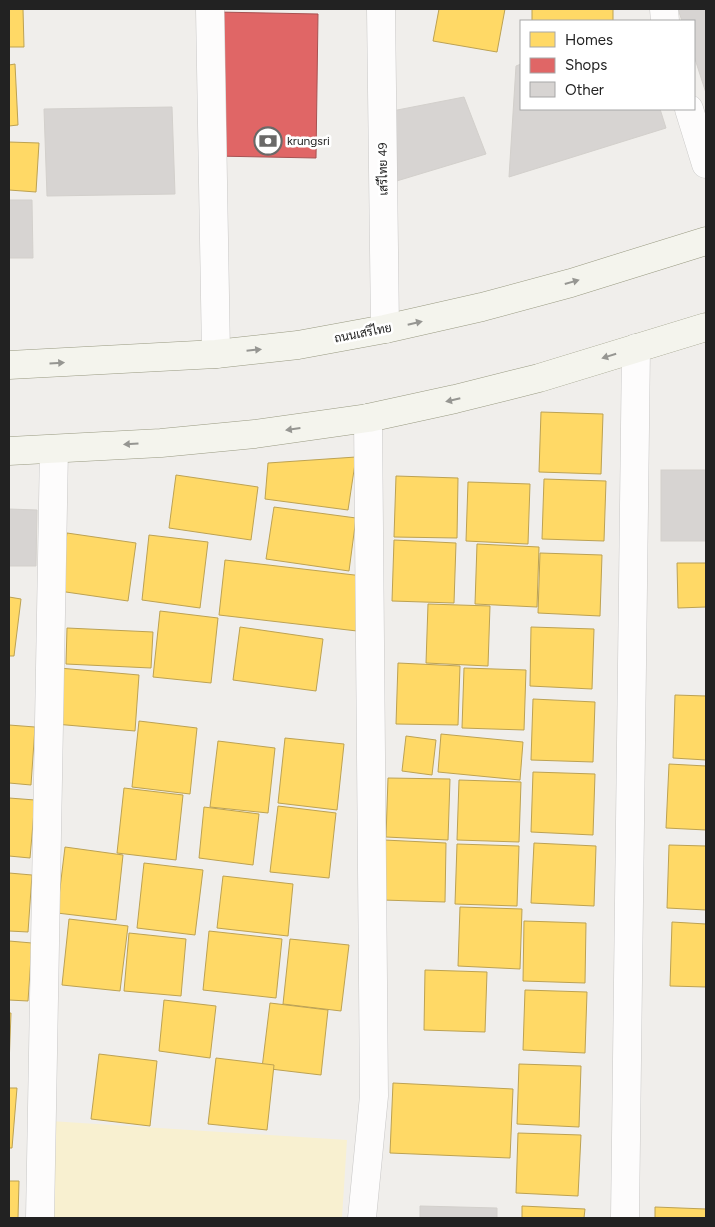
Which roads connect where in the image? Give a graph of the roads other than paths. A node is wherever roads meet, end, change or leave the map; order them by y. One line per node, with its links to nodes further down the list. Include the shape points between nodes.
1 (210, 9): 9 (street)
2 (381, 9): 7 (street, เสรีไทย 49)
3 (690, 110): 4 (street)
4 (706, 164)
5 (706, 241): 7 (main road, ถนนเสรีไทย, one-way to 5, via 572,283)
6 (706, 327): 8 (main road)
7 (385, 329): 9 (main road, ถนนเสรีไทย, one-way to 7, via 298,345)
8 (636, 348): 11 (main road, one-way to 11, via 539,378); 16 (street)
9 (216, 354): 10 (main road, ถนนเสรีไทย, one-way to 9)
10 (9, 365)
11 (368, 418): 12 (main road, one-way to 12, via 255,434); 15 (street, via 374,1096)
12 (54, 449): 13 (main road); 14 (street)
13 (9, 451)
14 (40, 1218)
15 (362, 1218)
16 (625, 1218)

